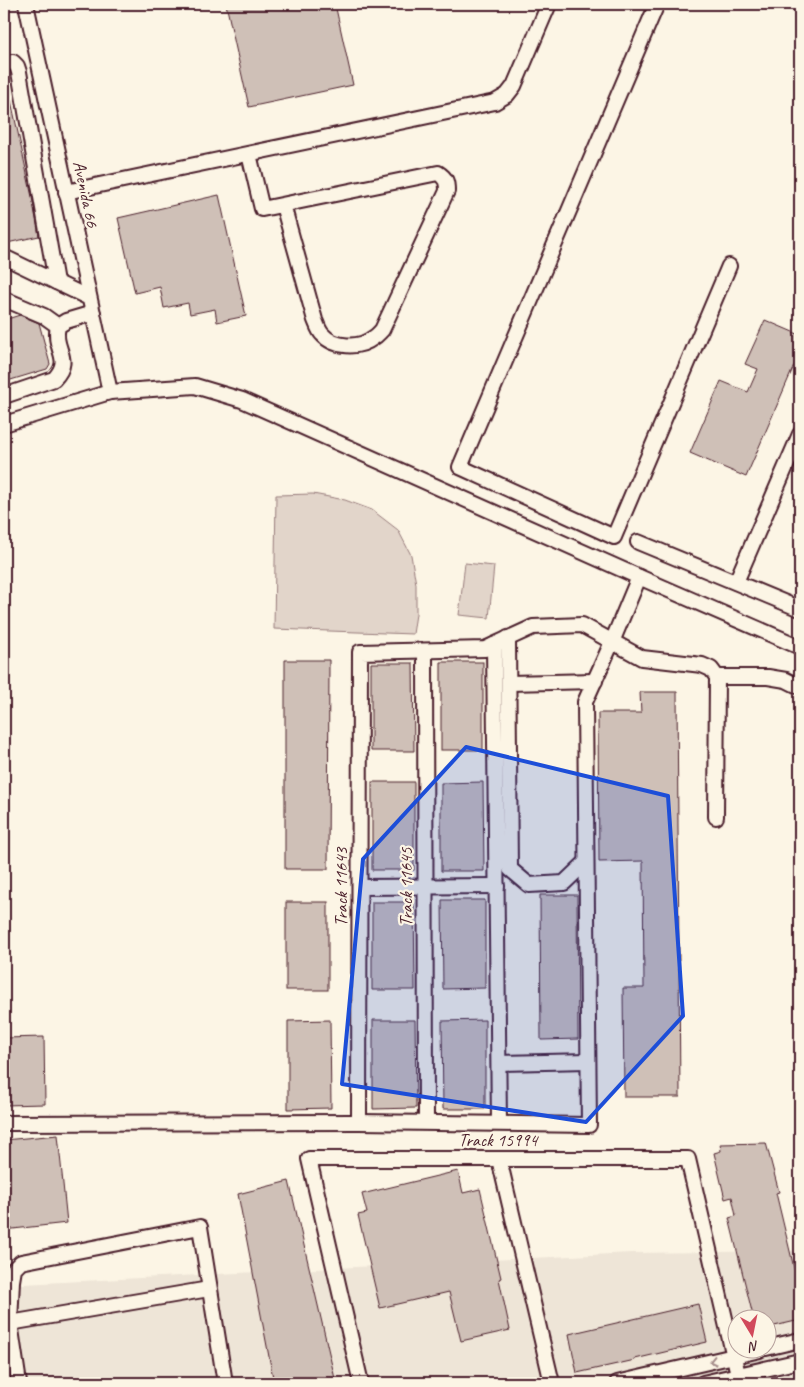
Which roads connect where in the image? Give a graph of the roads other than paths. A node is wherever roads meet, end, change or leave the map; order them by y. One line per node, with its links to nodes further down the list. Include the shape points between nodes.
1 (26, 4): 6 (street, Avenida 66)
2 (548, 4): 5 (street, via 507,96 495,102)
3 (657, 4): 9 (street, via 460,467 614,537)
4 (4, 63): 10 (street, via 13,62 19,72)
5 (249, 154): 6 (street); 7 (street, via 262,209)
6 (66, 192): 11 (street, Avenida 66)
7 (283, 204): 7 (street, via 438,173 447,181 447,191 382,330 362,344 346,346 330,341 321,333)
8 (4, 257): 10 (street)
9 (729, 266)
10 (56, 282): 11 (street)
11 (90, 298): 13 (street, Avenida 66)
12 (4, 299): 14 (street, via 44,316)
13 (93, 313): 14 (street); 15 (street, Avenida 66)
14 (58, 326): 16 (street, via 56,341 63,358 60,372 54,379)
15 (110, 392): 17 (street); 20 (street, via 195,386 242,400)
16 (4, 396)
17 (4, 424)
18 (800, 434): 21 (street)
19 (638, 542): 21 (street)
20 (639, 577): 24 (street); 26 (street)
21 (736, 582): 22 (street)
22 (800, 609)
23 (508, 638): 24 (street, via 533,627 582,626); 25 (street); 30 (street)
24 (612, 642): 28 (street, via 642,658 702,665 711,669); 29 (street)
25 (494, 645): 27 (street, via 485,649); 35 (street)
26 (800, 646)
27 (425, 652): 34 (street, Track 11645); 36 (street, Track 11643, via 360,652)
28 (716, 677): 31 (street, via 768,677 786,680); 32 (street)
29 (594, 681): 30 (street); 33 (street, via 585,702)
30 (509, 683): 33 (street, via 510,869 529,885 564,882)
31 (800, 687)
32 (716, 817)
33 (586, 862): 37 (street)
34 (425, 886): 35 (street); 36 (street); 40 (street, Track 11645)
35 (497, 886): 38 (street)
36 (360, 887): 39 (street, Track 11643)
37 (588, 1062): 38 (street); 42 (street, via 589,1125)
38 (499, 1063): 42 (street)
39 (359, 1122): 40 (street); 41 (street)
40 (426, 1122): 42 (street)
41 (4, 1123)
42 (499, 1123)
43 (499, 1159): 47 (street, Track 15994, via 688,1159); 56 (street, Track 15994, via 309,1159); 57 (street)
44 (8, 1277): 45 (street, via 21,1262 200,1227); 46 (street)
45 (209, 1289): 46 (street); 55 (street)
46 (10, 1322): 54 (street)
47 (726, 1322)
48 (800, 1340): 49 (street)
49 (776, 1346)
50 (726, 1358): 58 (street, one-way to 58)
51 (735, 1360): 53 (street)
52 (800, 1361): 53 (street)
53 (739, 1379): 59 (street)
54 (19, 1383)
55 (225, 1383)
56 (361, 1383)
57 (552, 1383)
58 (617, 1383)
59 (703, 1383)

